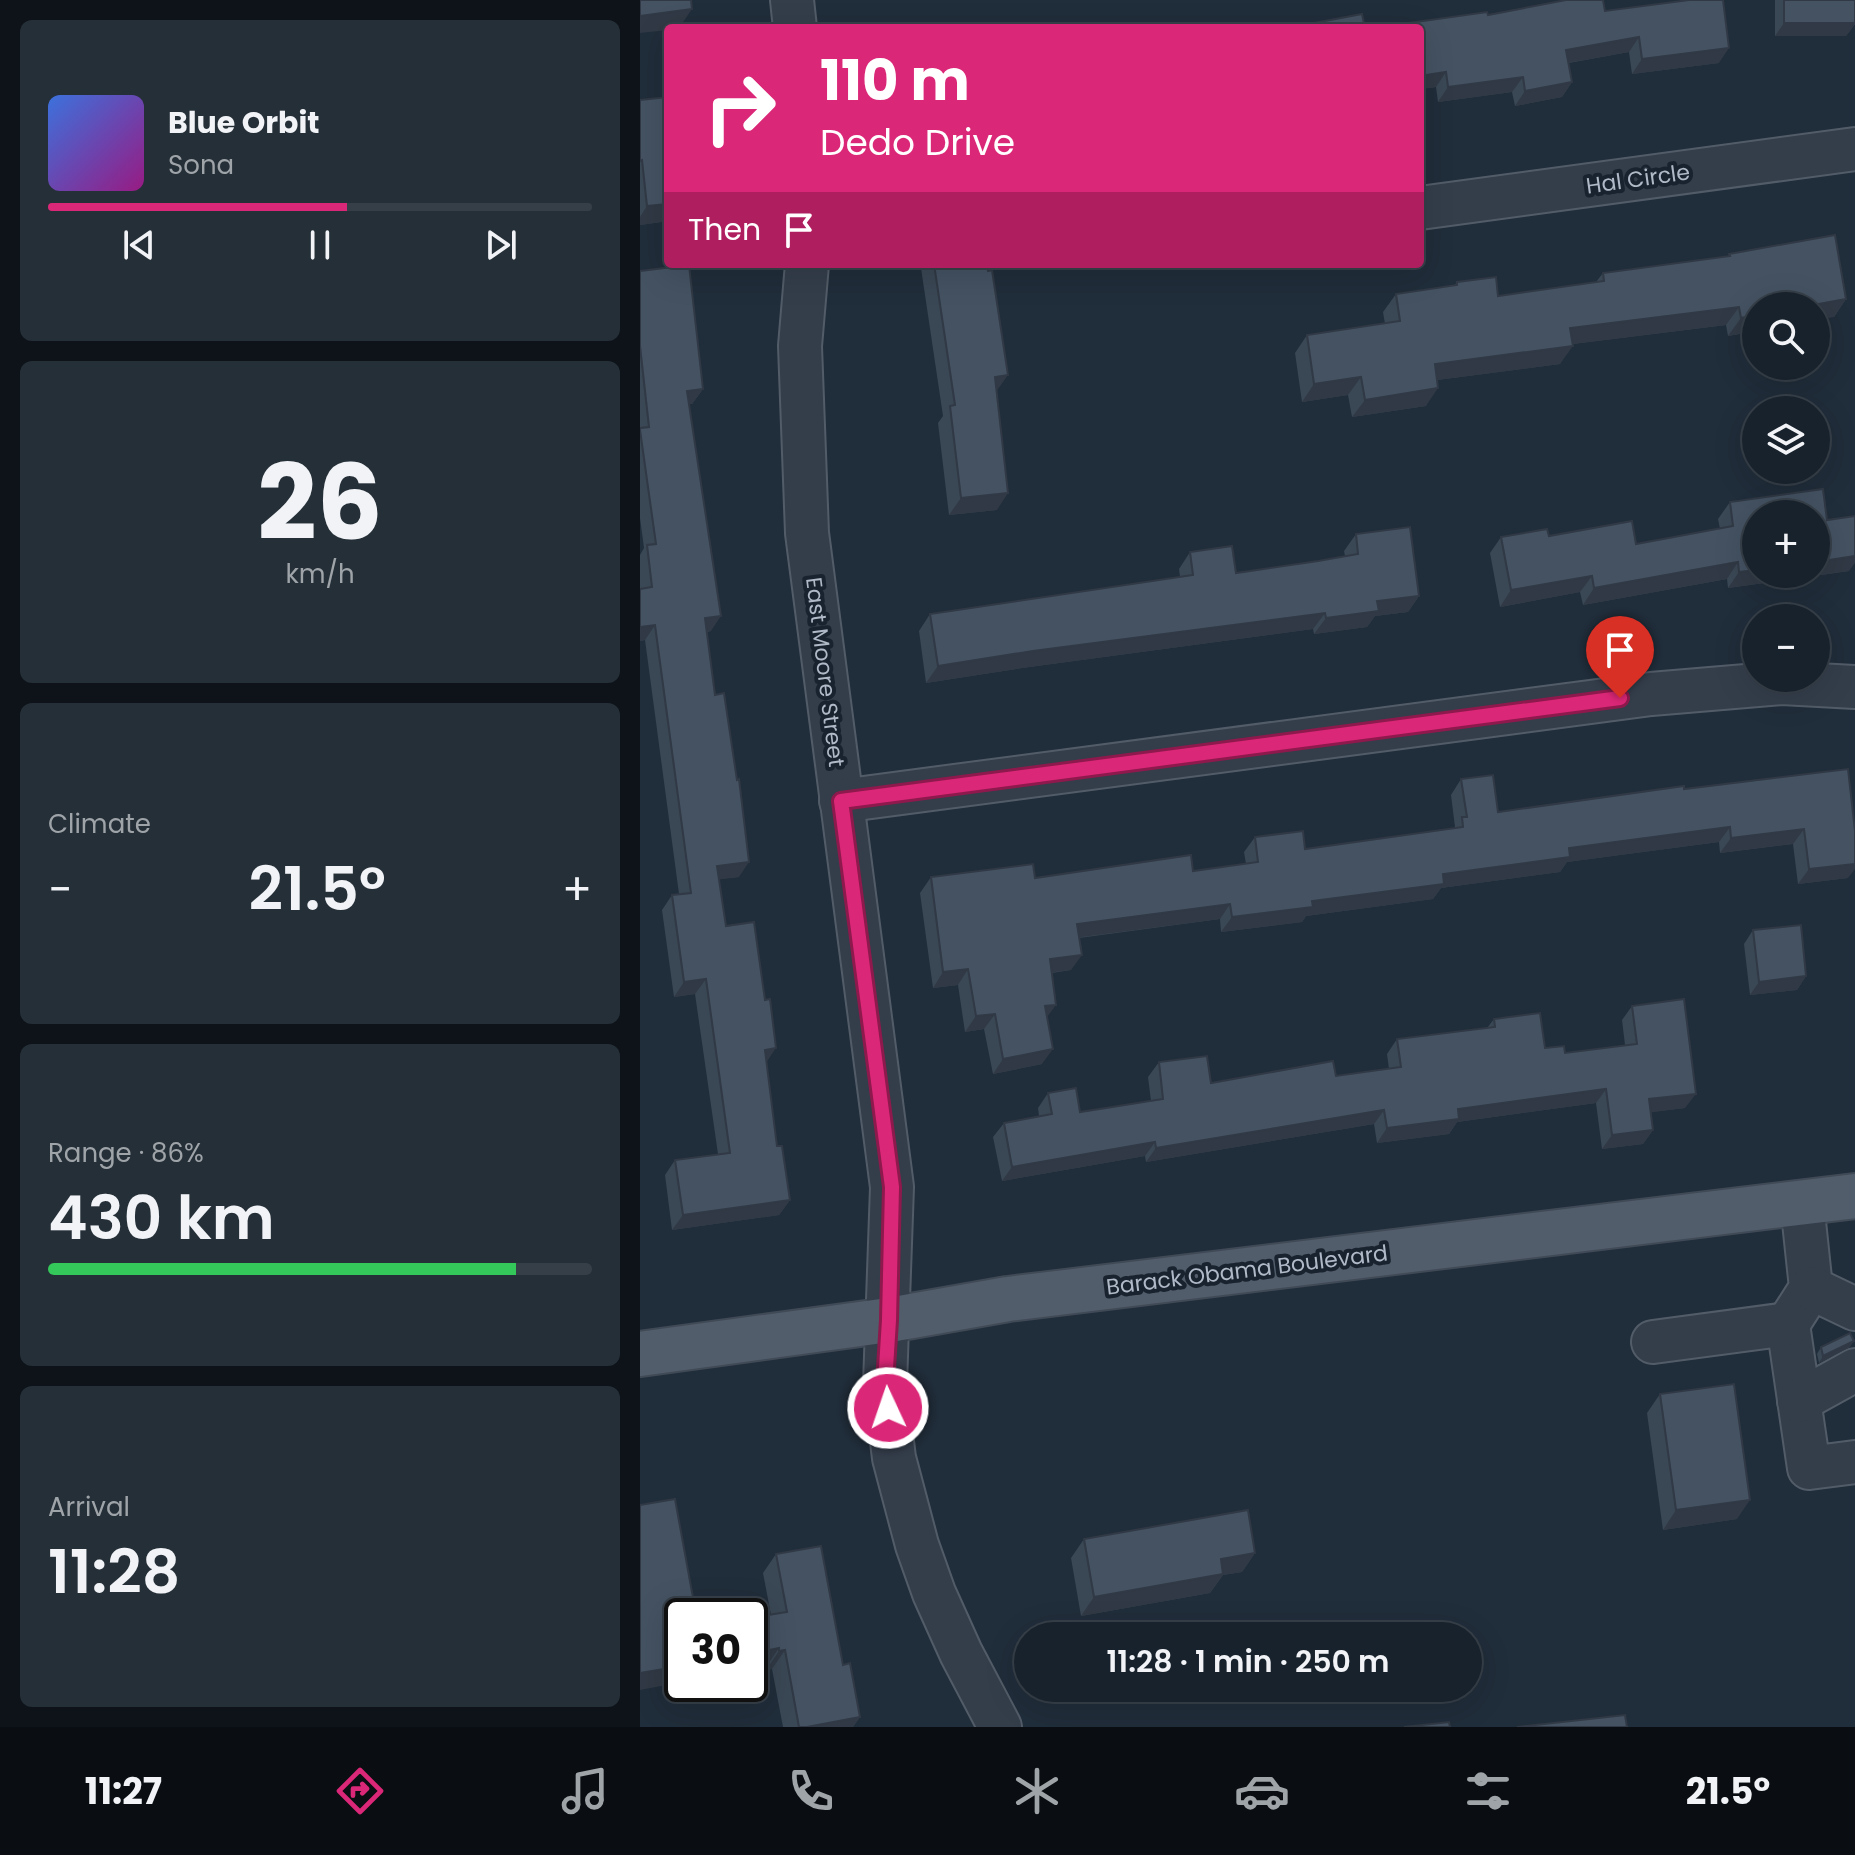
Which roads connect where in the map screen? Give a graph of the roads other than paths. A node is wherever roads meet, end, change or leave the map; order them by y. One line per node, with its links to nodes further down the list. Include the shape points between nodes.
1 (792, 0): 2 (street)
2 (795, 24)
3 (1855, 149): 4 (street, Hal Circle)
4 (1424, 207)
5 (807, 268): 7 (street, East Moore Street, via 800,346 804,489)
6 (1855, 687): 7 (street, via 1782,683 1651,694)
7 (841, 801): 12 (street, East Moore Street, via 892,1187)
8 (1855, 1196): 9 (main road, Barack Obama Boulevard)
9 (1802, 1203): 10 (street); 12 (main road, Barack Obama Boulevard, via 1008,1299)
10 (1811, 1288): 11 (street); 13 (street)
11 (1855, 1309)
12 (889, 1320): 15 (main road, Barack Obama Boulevard); 19 (street, East Moore Street, via 885,1384 894,1458 917,1545 934,1593)
13 (1788, 1324): 14 (street); 17 (street)
14 (1653, 1342)
15 (640, 1354)
16 (1855, 1370): 17 (street)
17 (1799, 1401): 18 (street, via 1809,1468)
18 (1855, 1462)
19 (1000, 1727)

